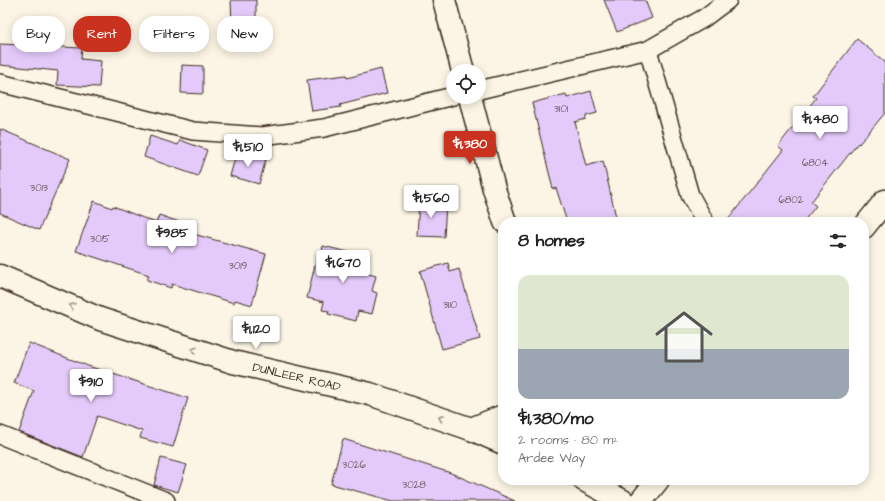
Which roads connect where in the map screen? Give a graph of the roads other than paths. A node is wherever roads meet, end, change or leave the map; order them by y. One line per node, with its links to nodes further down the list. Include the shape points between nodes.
1 (444, 0): 4 (street)
2 (728, 0): 3 (lane, via 704,18)
3 (648, 50): 6 (lane); 11 (lane, via 690,194)
4 (461, 64)
5 (0, 83): 7 (lane, via 193,131 262,136 324,128)
6 (486, 88)
7 (446, 98)
8 (472, 104): 10 (street)
9 (885, 201): 12 (street)
10 (503, 217)
11 (702, 217)
12 (869, 221)
13 (0, 276): 15 (street, DUNLEER ROAD, one-way to 13, via 370,394 233,362 100,318)
14 (498, 418): 15 (street)
15 (471, 429): 17 (street, DUNLEER ROAD)
16 (0, 435): 21 (lane)
17 (498, 441)
18 (593, 485): 22 (street)
19 (618, 485): 23 (street)
20 (654, 485): 24 (street)
21 (166, 501)
22 (623, 501)
23 (630, 501)
24 (641, 501)

